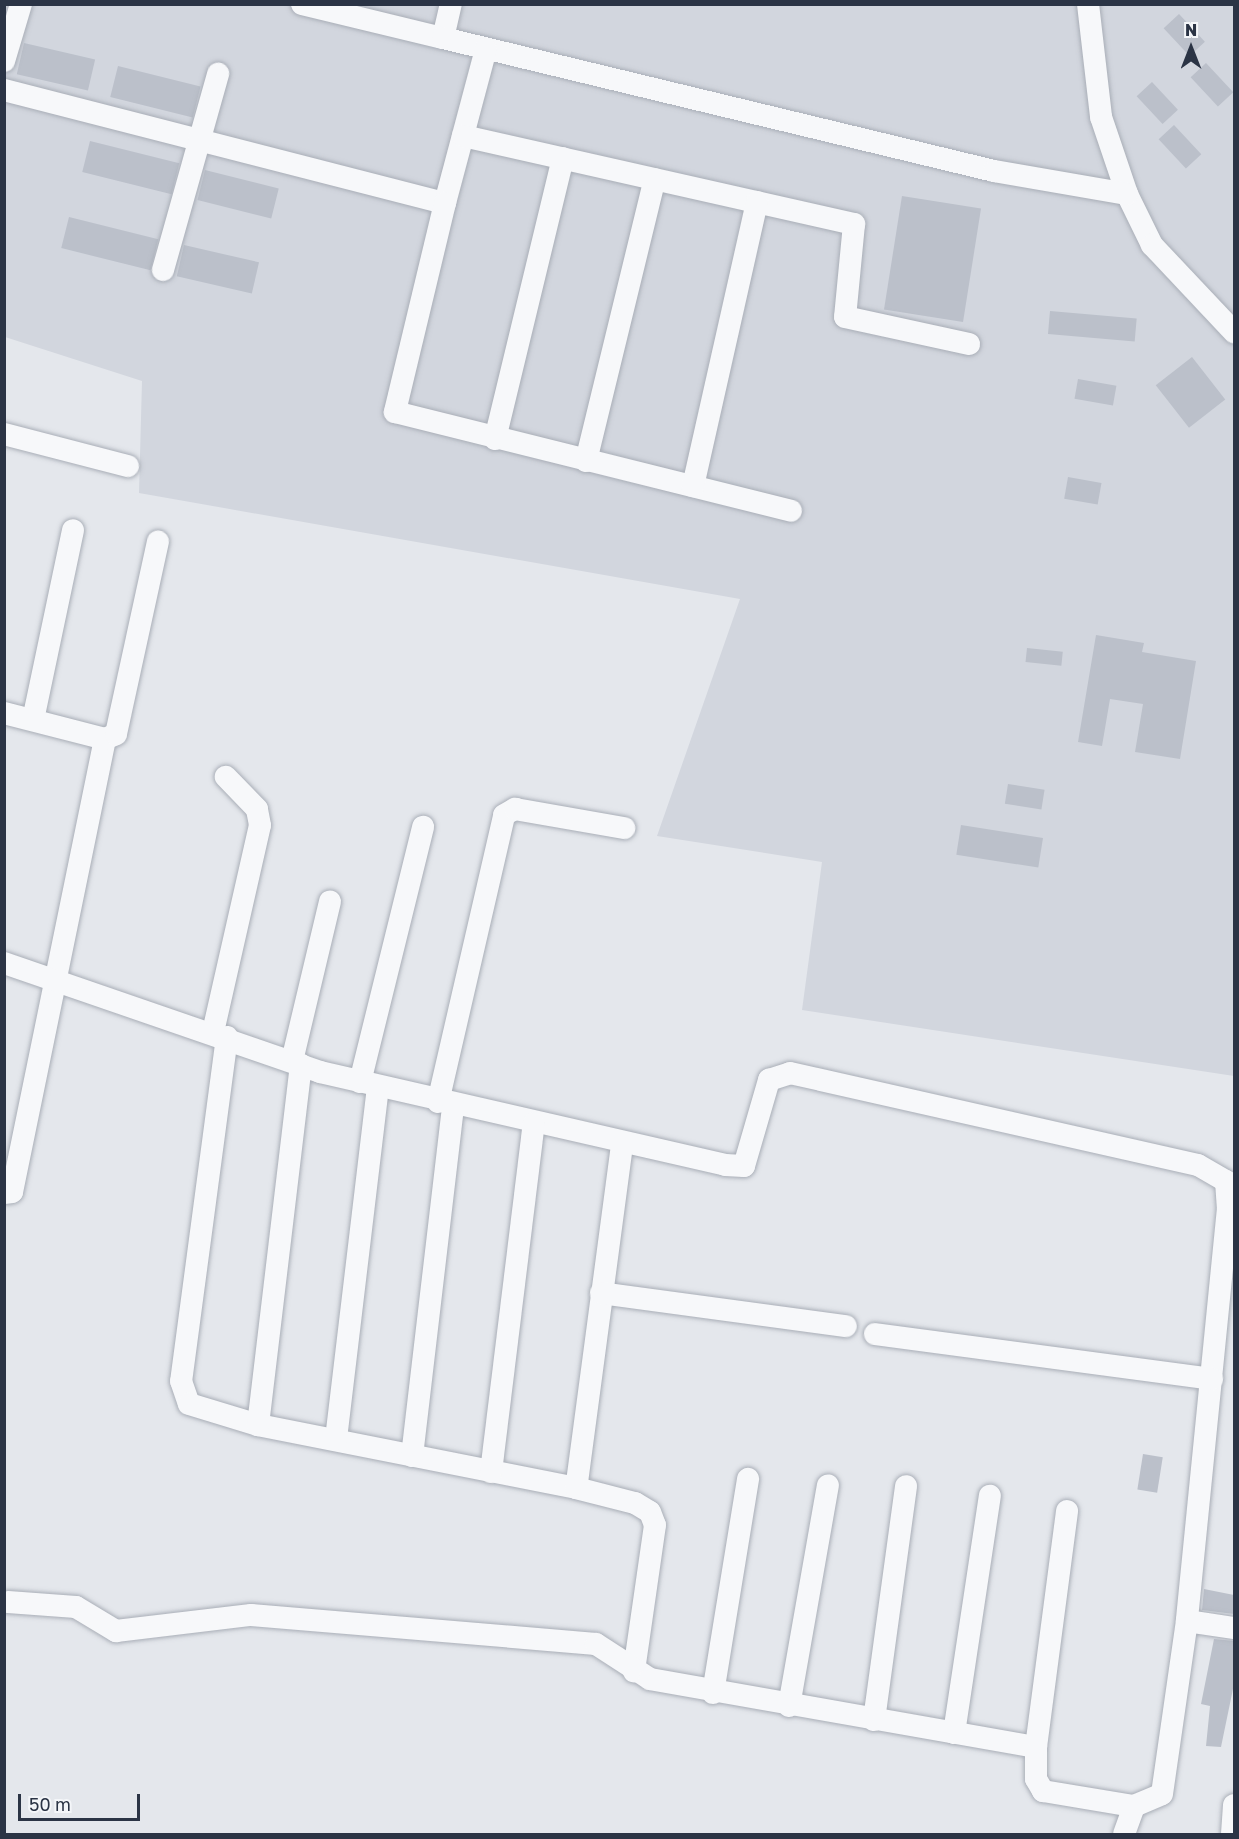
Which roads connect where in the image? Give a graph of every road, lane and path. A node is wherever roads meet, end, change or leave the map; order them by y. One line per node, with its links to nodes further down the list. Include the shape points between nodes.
1 (21, 4): 7 (street)
2 (302, 4): 5 (street)
3 (451, 4): 5 (street)
4 (1088, 4): 14 (street, via 1101,117)
5 (443, 38): 6 (street)
6 (486, 49): 10 (street); 14 (street, via 994,171)
7 (4, 61)
8 (218, 74): 11 (street)
9 (4, 90): 11 (street)
10 (463, 136): 12 (street); 16 (street)
11 (196, 140): 16 (street); 17 (street)
12 (563, 158): 13 (street); 21 (street)
13 (655, 179): 15 (street); 22 (street)
14 (1127, 194): 18 (street, via 1152,245)
15 (757, 202): 19 (street, via 854,224 845,317); 24 (street)
16 (445, 203): 21 (street, via 395,412)
17 (162, 270)
18 (1234, 332)
19 (969, 344)
20 (4, 434): 23 (street)
21 (495, 439): 22 (street)
22 (586, 460): 24 (street)
23 (128, 466)
24 (693, 486): 25 (street)
25 (791, 511)
26 (73, 530): 29 (street)
27 (158, 542): 30 (street, via 116,734)
28 (4, 713): 29 (street)
29 (33, 720): 30 (street)
30 (105, 739): 36 (street)
31 (226, 777): 37 (street, via 257,809 260,825)
32 (423, 827): 39 (street)
33 (624, 828): 40 (street, via 515,809 504,815)
34 (330, 901): 38 (street)
35 (4, 963): 36 (street)
36 (54, 976): 37 (street); 43 (street, via 12,1192)
37 (220, 1035): 38 (street); 48 (street, via 181,1381 189,1404)
38 (297, 1063): 39 (street); 48 (street)
39 (369, 1084): 40 (street); 49 (street)
40 (445, 1103): 41 (street); 50 (street)
41 (534, 1125): 42 (street); 51 (street)
42 (622, 1145): 44 (street); 47 (street, via 744,1166 769,1080 790,1073 1198,1165 1226,1181 1227,1190)
43 (4, 1193)
44 (601, 1293): 45 (street); 55 (street)
45 (846, 1326)
46 (875, 1334): 47 (street)
47 (1212, 1379): 59 (street)
48 (258, 1425): 49 (street)
49 (336, 1439): 50 (street)
50 (412, 1455): 51 (street)
51 (491, 1472): 55 (street)
52 (748, 1479): 62 (street)
53 (828, 1485): 63 (street)
54 (906, 1486): 64 (street)
55 (576, 1488): 61 (street, via 635,1503 650,1512 655,1525)
56 (990, 1496): 65 (street)
57 (1067, 1511): 66 (street)
58 (8, 1602): 61 (street, via 75,1607 116,1631 202,1617 262,1615 596,1644)
59 (1187, 1621): 60 (street); 68 (street, via 1162,1794)
60 (1234, 1628)
61 (634, 1671): 62 (street, via 650,1679)
62 (713, 1693): 63 (street)
63 (789, 1706): 64 (street)
64 (874, 1720): 65 (street)
65 (954, 1733): 66 (street)
66 (1036, 1747): 68 (street, via 1036,1779 1043,1791)
67 (1234, 1805): 70 (street)
68 (1134, 1806): 69 (street)
69 (1124, 1834)
70 (1232, 1834)

